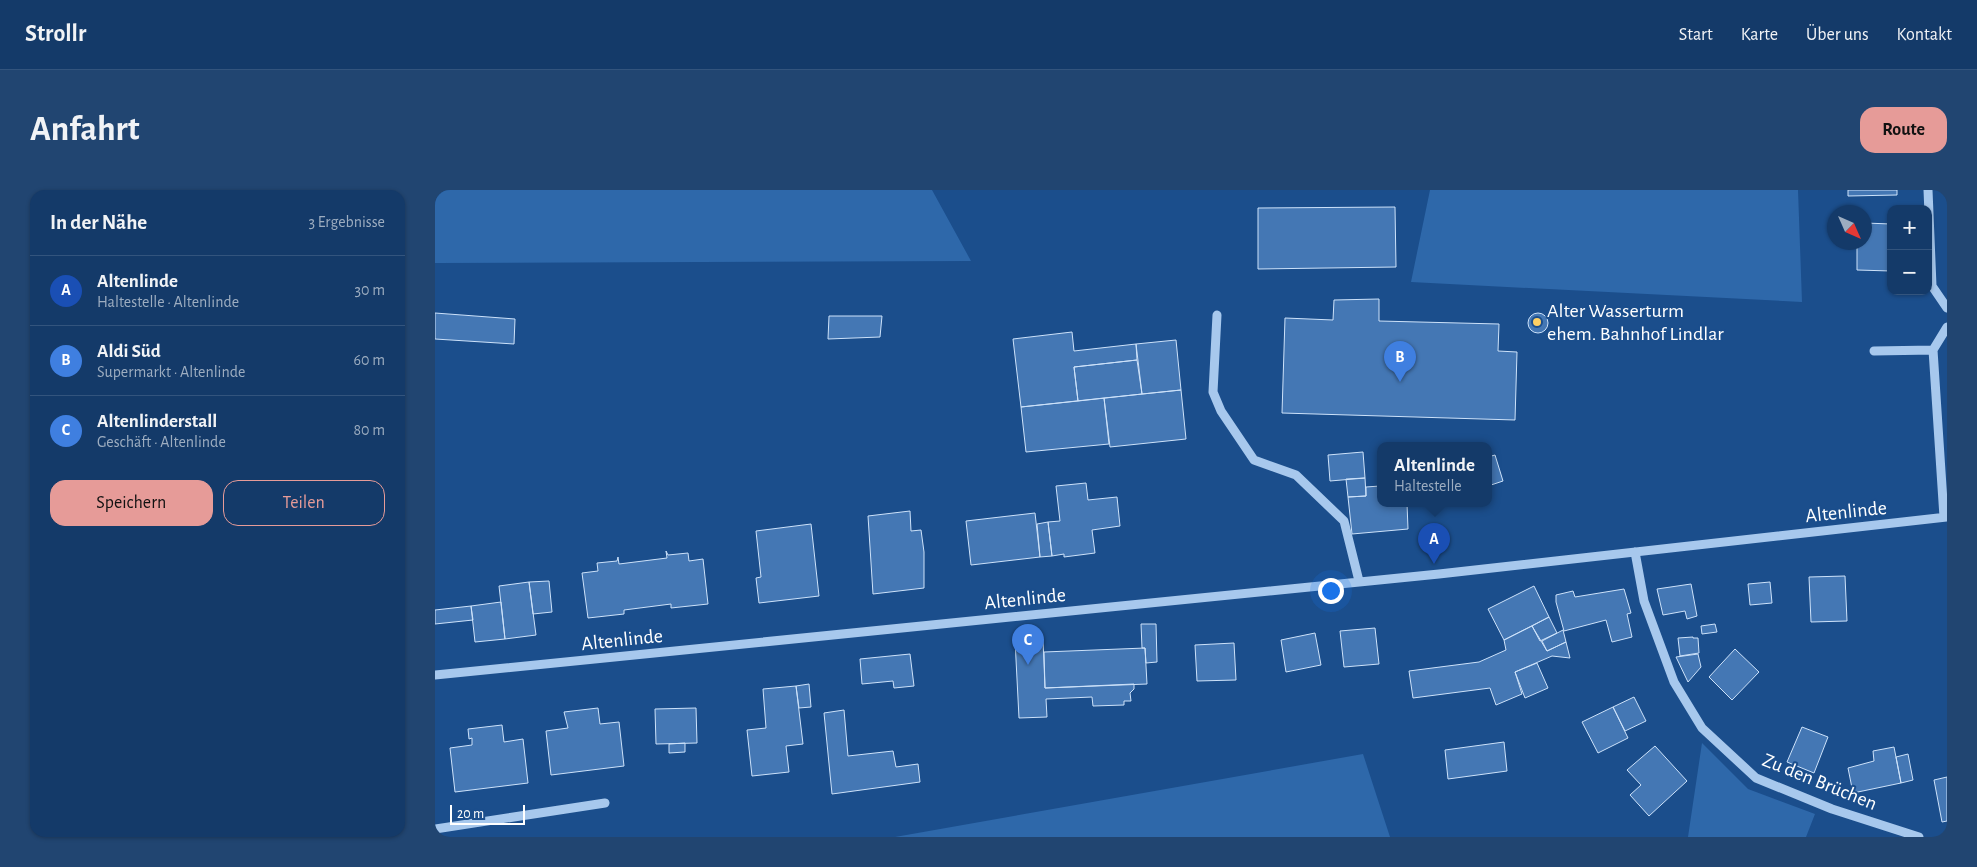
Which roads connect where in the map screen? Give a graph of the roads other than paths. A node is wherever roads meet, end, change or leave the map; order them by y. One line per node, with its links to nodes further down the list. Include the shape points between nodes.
1 (1928, 190): 2 (street, via 1932,286)
2 (1947, 308)
3 (1217, 315): 9 (street, via 1213,392 1221,411 1254,460 1296,476 1344,521)
4 (1947, 327): 5 (street)
5 (1933, 350): 6 (street); 7 (street)
6 (1874, 351)
7 (1945, 517): 8 (street, Altenlinde)
8 (1635, 552): 9 (street, Altenlinde); 13 (street, Zu den Brüchen, via 1644,601 1674,682 1702,728 1756,778 1832,809)
9 (1359, 581): 10 (street, Altenlinde)
10 (435, 675)
11 (605, 803): 12 (street)
12 (435, 830)
13 (1919, 837)

